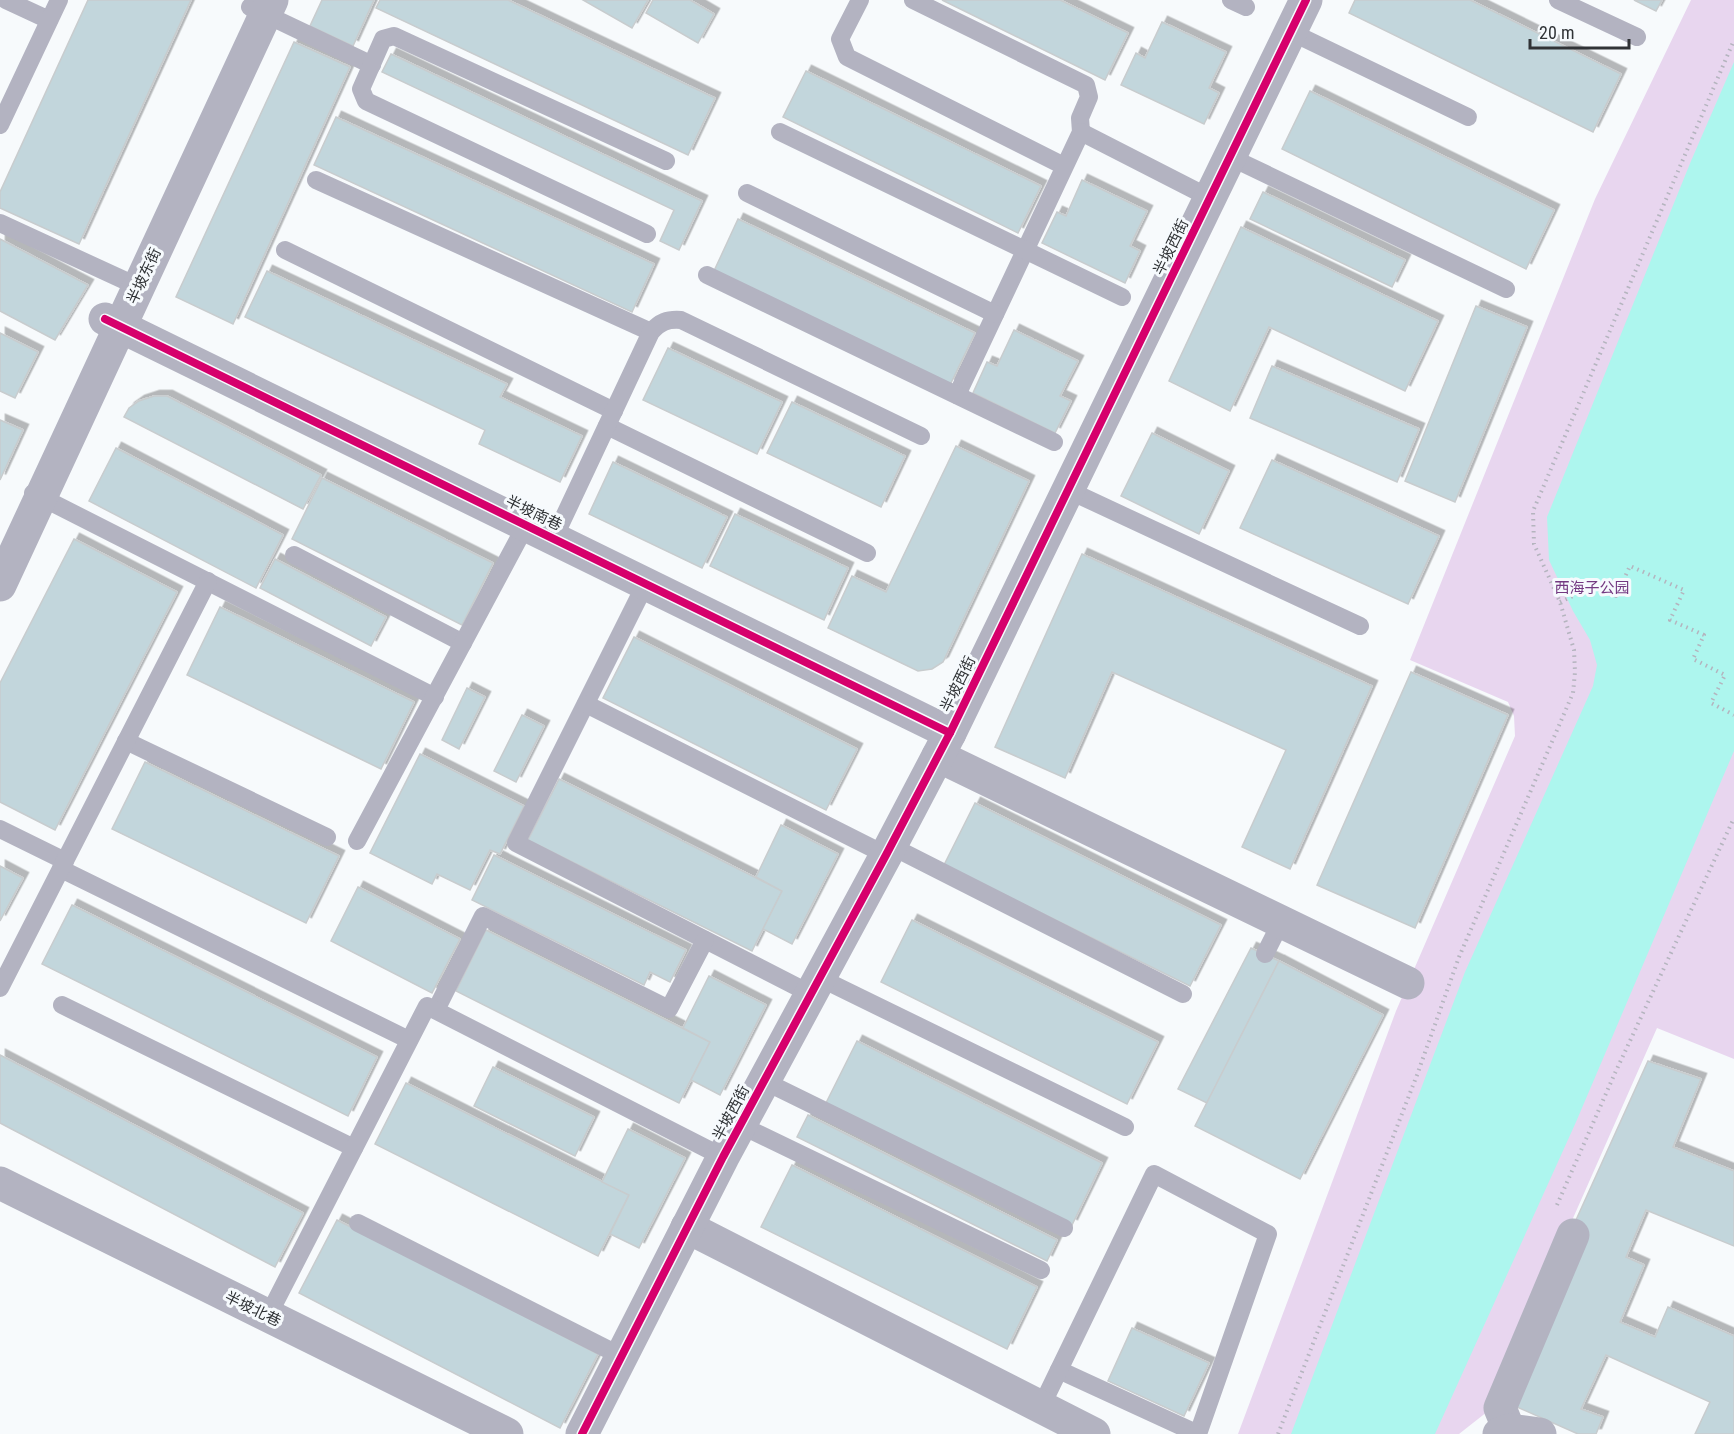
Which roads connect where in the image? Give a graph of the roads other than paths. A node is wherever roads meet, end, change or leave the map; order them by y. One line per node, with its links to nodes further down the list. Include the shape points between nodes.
1 (6, 0): 8 (lane)
2 (59, 0): 8 (lane)
3 (860, 0): 18 (lane, via 840,39 847,57)
4 (914, 0): 15 (lane, via 1086,85 1089,97 1080,118)
5 (1306, 0): 9 (street, 半坡西街)
6 (1558, 0): 10 (lane)
7 (260, 5): 11 (lane); 27 (street, 半坡东街)
8 (49, 20): 13 (lane)
9 (1291, 32): 12 (lane); 16 (street, 半坡西街)
10 (1636, 37)
11 (372, 65): 17 (lane, via 383,39 394,36); 23 (lane, via 361,89 366,101)
12 (1468, 117)
13 (0, 125)
14 (780, 132): 25 (lane)
15 (1081, 132): 18 (lane); 21 (lane)
16 (1230, 157): 21 (street, 半坡西街); 28 (lane)
17 (666, 161)
18 (1064, 166): 25 (lane)
19 (316, 180): 32 (lane)
20 (747, 193): 30 (lane)
21 (1210, 198): 37 (street, 半坡西街)
22 (0, 223): 27 (lane)
23 (647, 234)
24 (285, 250): 34 (lane)
25 (1024, 250): 29 (lane); 30 (lane)
26 (707, 275): 33 (lane)
27 (131, 283): 31 (street, 半坡东街)
28 (1506, 289)
29 (1122, 297)
30 (995, 314): 33 (lane)
31 (113, 322): 38 (street, 半坡东街); 39 (street, 半坡南巷)
32 (651, 332): 34 (lane); 35 (lane, via 668,319 681,320)
33 (957, 395): 36 (lane)
34 (610, 418): 39 (lane); 41 (lane)
35 (921, 436)
36 (1054, 442)
37 (1068, 490): 46 (lane); 51 (street, 半坡西街)
38 (34, 493): 40 (street); 43 (lane); 45 (street, 半坡东街)
39 (540, 531): 44 (street, 半坡南巷); 47 (lane)
40 (0, 546)
41 (867, 553)
42 (294, 555): 47 (lane)
43 (207, 581): 48 (lane); 50 (lane)
44 (646, 583): 49 (lane); 51 (street, 半坡南巷)
45 (0, 585)
46 (1360, 626)
47 (464, 643): 48 (lane)
48 (435, 697): 54 (lane)
49 (586, 704): 55 (lane); 58 (lane, via 516,843)
50 (126, 741): 53 (lane); 56 (lane)
51 (944, 744): 55 (street, 半坡西街); 57 (street, 半坡南巷)
52 (0, 829): 56 (lane)
53 (327, 837)
54 (357, 842)
55 (889, 850): 61 (street, 半坡西街); 63 (lane)
56 (63, 865): 62 (lane); 66 (lane)
57 (1281, 922): 59 (lane); 60 (street, 半坡南巷)
58 (705, 940): 61 (lane); 65 (lane, via 669,1009 483,916)
59 (1265, 954)
60 (1408, 983)
61 (815, 986): 67 (street, 半坡西街); 69 (lane)
62 (0, 988)
63 (1183, 994)
64 (62, 1005): 70 (lane)
65 (435, 1010): 66 (lane, via 427,1006); 71 (lane)
66 (409, 1040): 70 (lane)
67 (764, 1081): 68 (street, 半坡西街); 76 (lane)
68 (740, 1125): 71 (street, 半坡西街); 77 (lane)
69 (1125, 1127)
70 (354, 1148): 78 (lane)
71 (723, 1157): 75 (street, 半坡西街)
72 (0, 1183): 78 (street, 半坡北巷)
73 (358, 1224): 79 (lane)
74 (1563, 1224): 82 (street, via 1500,1408)
75 (687, 1227): 79 (street, 半坡西街); 81 (street)
76 (1064, 1228)
77 (1041, 1270)
78 (267, 1316): 83 (street, 半坡北巷)
79 (621, 1356): 84 (street, 半坡西街)
80 (1059, 1370): 81 (lane); 86 (lane); 86 (lane, via 1154,1174 1268,1234)
81 (1041, 1407): 85 (street)
82 (1516, 1433)
83 (507, 1434)
84 (582, 1434)
85 (1094, 1434)
86 (1198, 1434)

